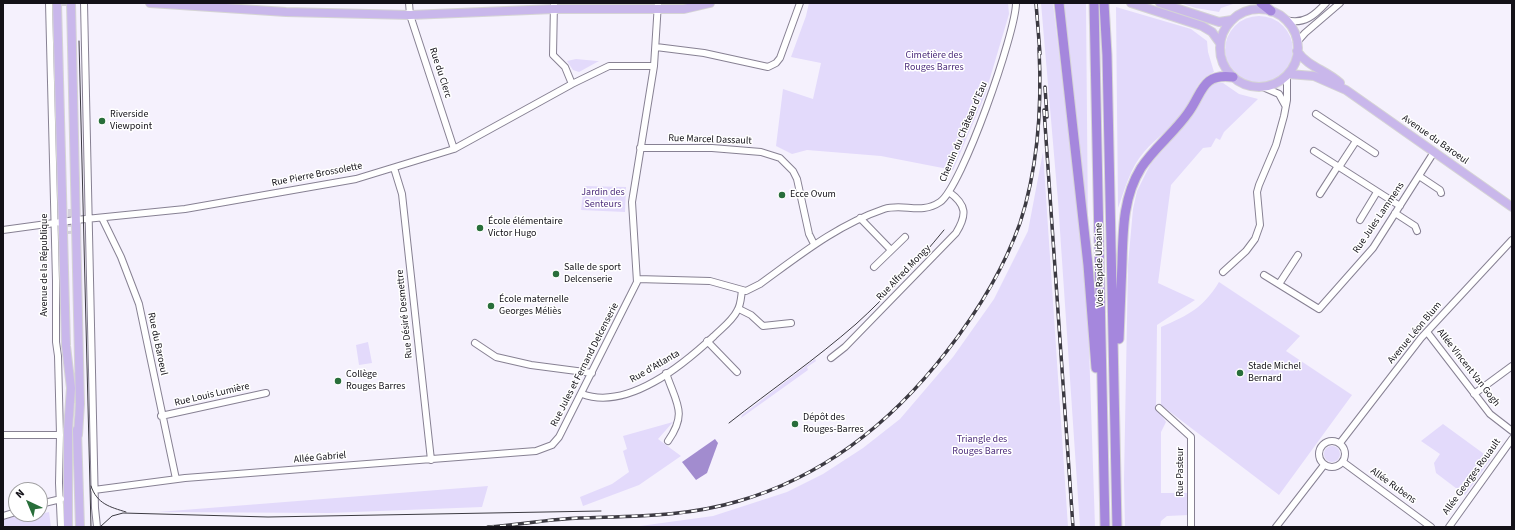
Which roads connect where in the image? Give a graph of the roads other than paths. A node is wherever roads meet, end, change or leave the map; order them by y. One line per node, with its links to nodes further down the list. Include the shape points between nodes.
1 (49, 3): 59 (street, Avenue de la République)
2 (84, 3): 57 (street)
3 (150, 3): 18 (main road)
4 (409, 3): 22 (street, Rue du Clerc)
5 (710, 3): 20 (main road, via 696,7)
6 (800, 3): 27 (street, via 780,58 768,67 704,53)
7 (1016, 3): 47 (street, Chemin du Château d'Eau, via 992,95)
8 (1059, 3): 89 (highway, via 1088,265 1096,374)
9 (1093, 3): 89 (highway, Voie Rapide Urbaine)
10 (1104, 3): 29 (highway, Voie Rapide Urbaine)
11 (1110, 3): 29 (highway)
12 (1131, 3): 26 (main road, via 1202,26 1212,32)
13 (1160, 3): 23 (main road, via 1219,22)
14 (1261, 3): 21 (highway)
15 (1326, 3): 24 (street, via 1304,21)
16 (1340, 3): 25 (street)
17 (64, 4): 53 (main road); 59 (main road); 59 (main road)
18 (220, 6): 22 (main road, via 286,12)
19 (554, 6): 20 (main road); 22 (main road); 33 (street, via 553,55 565,67)
20 (658, 6): 27 (street, Rue Jules et Fernand Delcenserie)
21 (1271, 11): 23 (main road, via 1252,10); 24 (main road)
22 (410, 15): 40 (street, Rue du Clerc)
23 (1232, 20): 26 (main road, via 1224,31)
24 (1286, 20): 25 (main road)
25 (1297, 42): 28 (main road)
26 (1220, 43): 32 (main road, via 1222,61)
27 (656, 47): 30 (street, Rue Jules et Fernand Delcenserie)
28 (1298, 52): 31 (main road, via 1294,65); 35 (main road, Avenue du Baroeul, via 1307,63 1330,75)
29 (1107, 55): 94 (highway, Voie Rapide Urbaine)
30 (654, 66): 33 (street, Rue Pierre Brossolette, via 609,66); 39 (street, Rue Jules et Fernand Delcenserie)
31 (1287, 75): 34 (main road, via 1278,82); 35 (main road, Avenue du Baroeul, via 1314,76); 36 (street)
32 (1233, 77): 34 (main road, via 1249,86); 94 (highway, via 1216,78 1205,83 1183,120 1140,169 1130,193 1123,229)
33 (572, 84): 40 (street, Rue Pierre Brossolette)
34 (1264, 87): 36 (street, via 1280,95)
35 (1346, 90): 42 (main road, Avenue du Baroeul)
36 (1286, 108): 68 (street, via 1276,145 1257,192 1260,225 1255,239)
37 (1316, 114): 38 (street)
38 (1356, 141): 43 (street); 44 (street)
39 (640, 148): 64 (street, Rue Marcel Dassault, via 751,150 780,158 797,179 809,234); 70 (street, Rue Jules et Fernand Delcenserie, via 632,202)
40 (454, 149): 45 (street, Rue Pierre Brossolette)
41 (1314, 151): 44 (street)
42 (1434, 152): 46 (street, Rue Jules Lammens); 52 (main road, Avenue du Baroeul)
43 (1375, 153)
44 (1338, 167): 48 (street); 50 (street)
45 (394, 168): 55 (street, Rue Pierre Brossolette, via 349,181 186,209); 99 (street, Rue Désiré Desmettre, via 402,194)
46 (1419, 176): 49 (street); 51 (street, Rue Jules Lammens)
47 (949, 192): 56 (street, Chemin du Château d'Eau, via 941,202 927,209 892,207); 78 (street, Rue Alfred Mongy, via 959,200 964,209 956,233 845,347)
48 (1377, 192): 51 (street); 58 (street)
49 (1441, 193)
50 (1320, 194)
51 (1400, 206): 54 (street, Rue Jules Lammens)
52 (1512, 207)
53 (69, 211)
54 (1395, 213): 61 (street, via 1415,226); 71 (street, Rue Jules Lammens, via 1370,252 1319,309)
55 (102, 218): 57 (street, Rue Pierre Brossolette); 88 (street, Rue du Baroeul, via 136,294)
56 (860, 218): 64 (street, Chemin du Château d'Eau); 65 (street)
57 (89, 219): 59 (street, Rue Pierre Brossolette); 103 (street)
58 (1360, 220)
59 (66, 221): 60 (street, Rue Pierre Brossolette); 83 (main road, via 66,346); 92 (street, Avenue de la République, via 56,281); 93 (main road, via 80,404)
60 (3, 230)
61 (1417, 231)
62 (905, 237): 65 (street)
63 (1512, 240): 75 (street, Avenue Léon Blum)
64 (814, 244): 72 (street, Chemin du Château d'Eau, via 757,287)
65 (892, 250): 67 (street)
66 (1298, 255): 71 (street)
67 (874, 268)
68 (1223, 272)
69 (1264, 275): 71 (street)
70 (637, 279): 72 (street, via 710,281); 81 (street, Rue Jules et Fernand Delcenserie)
71 (1280, 284)
72 (742, 290): 73 (street)
73 (739, 309): 74 (street, via 751,315 763,326); 76 (street, Rue d'Atlanta)
74 (791, 323)
75 (1427, 332): 86 (street, Allée Vincent Van Gogh); 97 (street, Avenue Léon Blum)
76 (708, 341): 80 (street); 82 (street, Rue d'Atlanta, via 690,358)
77 (475, 343): 81 (street, via 496,357 531,365)
78 (831, 358)
79 (1512, 366): 86 (street)
80 (737, 372)
81 (592, 373): 85 (street, Rue Jules et Fernand Delcenserie)
82 (666, 373): 85 (street, Rue d'Atlanta, via 642,388 622,396 597,398); 96 (street, via 680,417)
83 (71, 388): 93 (main road, via 70,234); 107 (main road, via 68,429); 108 (main road)
84 (266, 393): 88 (street, Rue Louis Lumière)
85 (582, 394): 98 (street, Rue Jules et Fernand Delcenserie, via 559,437)
86 (1474, 394): 90 (street, Allée Vincent Van Gogh, via 1491,415)
87 (1159, 408): 113 (street, Rue Pasteur, via 1191,437)
88 (161, 416): 102 (street, Rue du Baroeul)
89 (1103, 416): 111 (highway, Voie Rapide Urbaine)
90 (1512, 431)
91 (3, 435): 92 (street)
92 (60, 435): 104 (street, Avenue de la République)
93 (78, 435): 109 (main road)
94 (1115, 436): 112 (highway, Voie Rapide Urbaine)
95 (1512, 439): 116 (street, Allée Georges Rouault)
96 (668, 441)
97 (1340, 443): 100 (street, via 1345,452); 101 (street, via 1330,441 1321,446 1318,456)
98 (548, 447): 99 (street, Allée Gabriel, via 536,451)
99 (431, 460): 102 (street, Allée Gabriel)
100 (1343, 462): 101 (street, via 1334,468); 115 (street, Allée Rubens)
101 (1324, 465): 114 (street)
102 (176, 480): 103 (street, Allée Gabriel)
103 (94, 490): 110 (street)
104 (60, 499): 105 (street); 106 (street, Avenue de la République)
105 (48, 502)
106 (61, 527)
107 (68, 527)
108 (75, 527)
109 (80, 527)
110 (97, 527)
111 (1105, 527)
112 (1117, 527)
113 (1191, 527)
114 (1276, 527)
115 (1431, 527)
116 (1449, 527)

